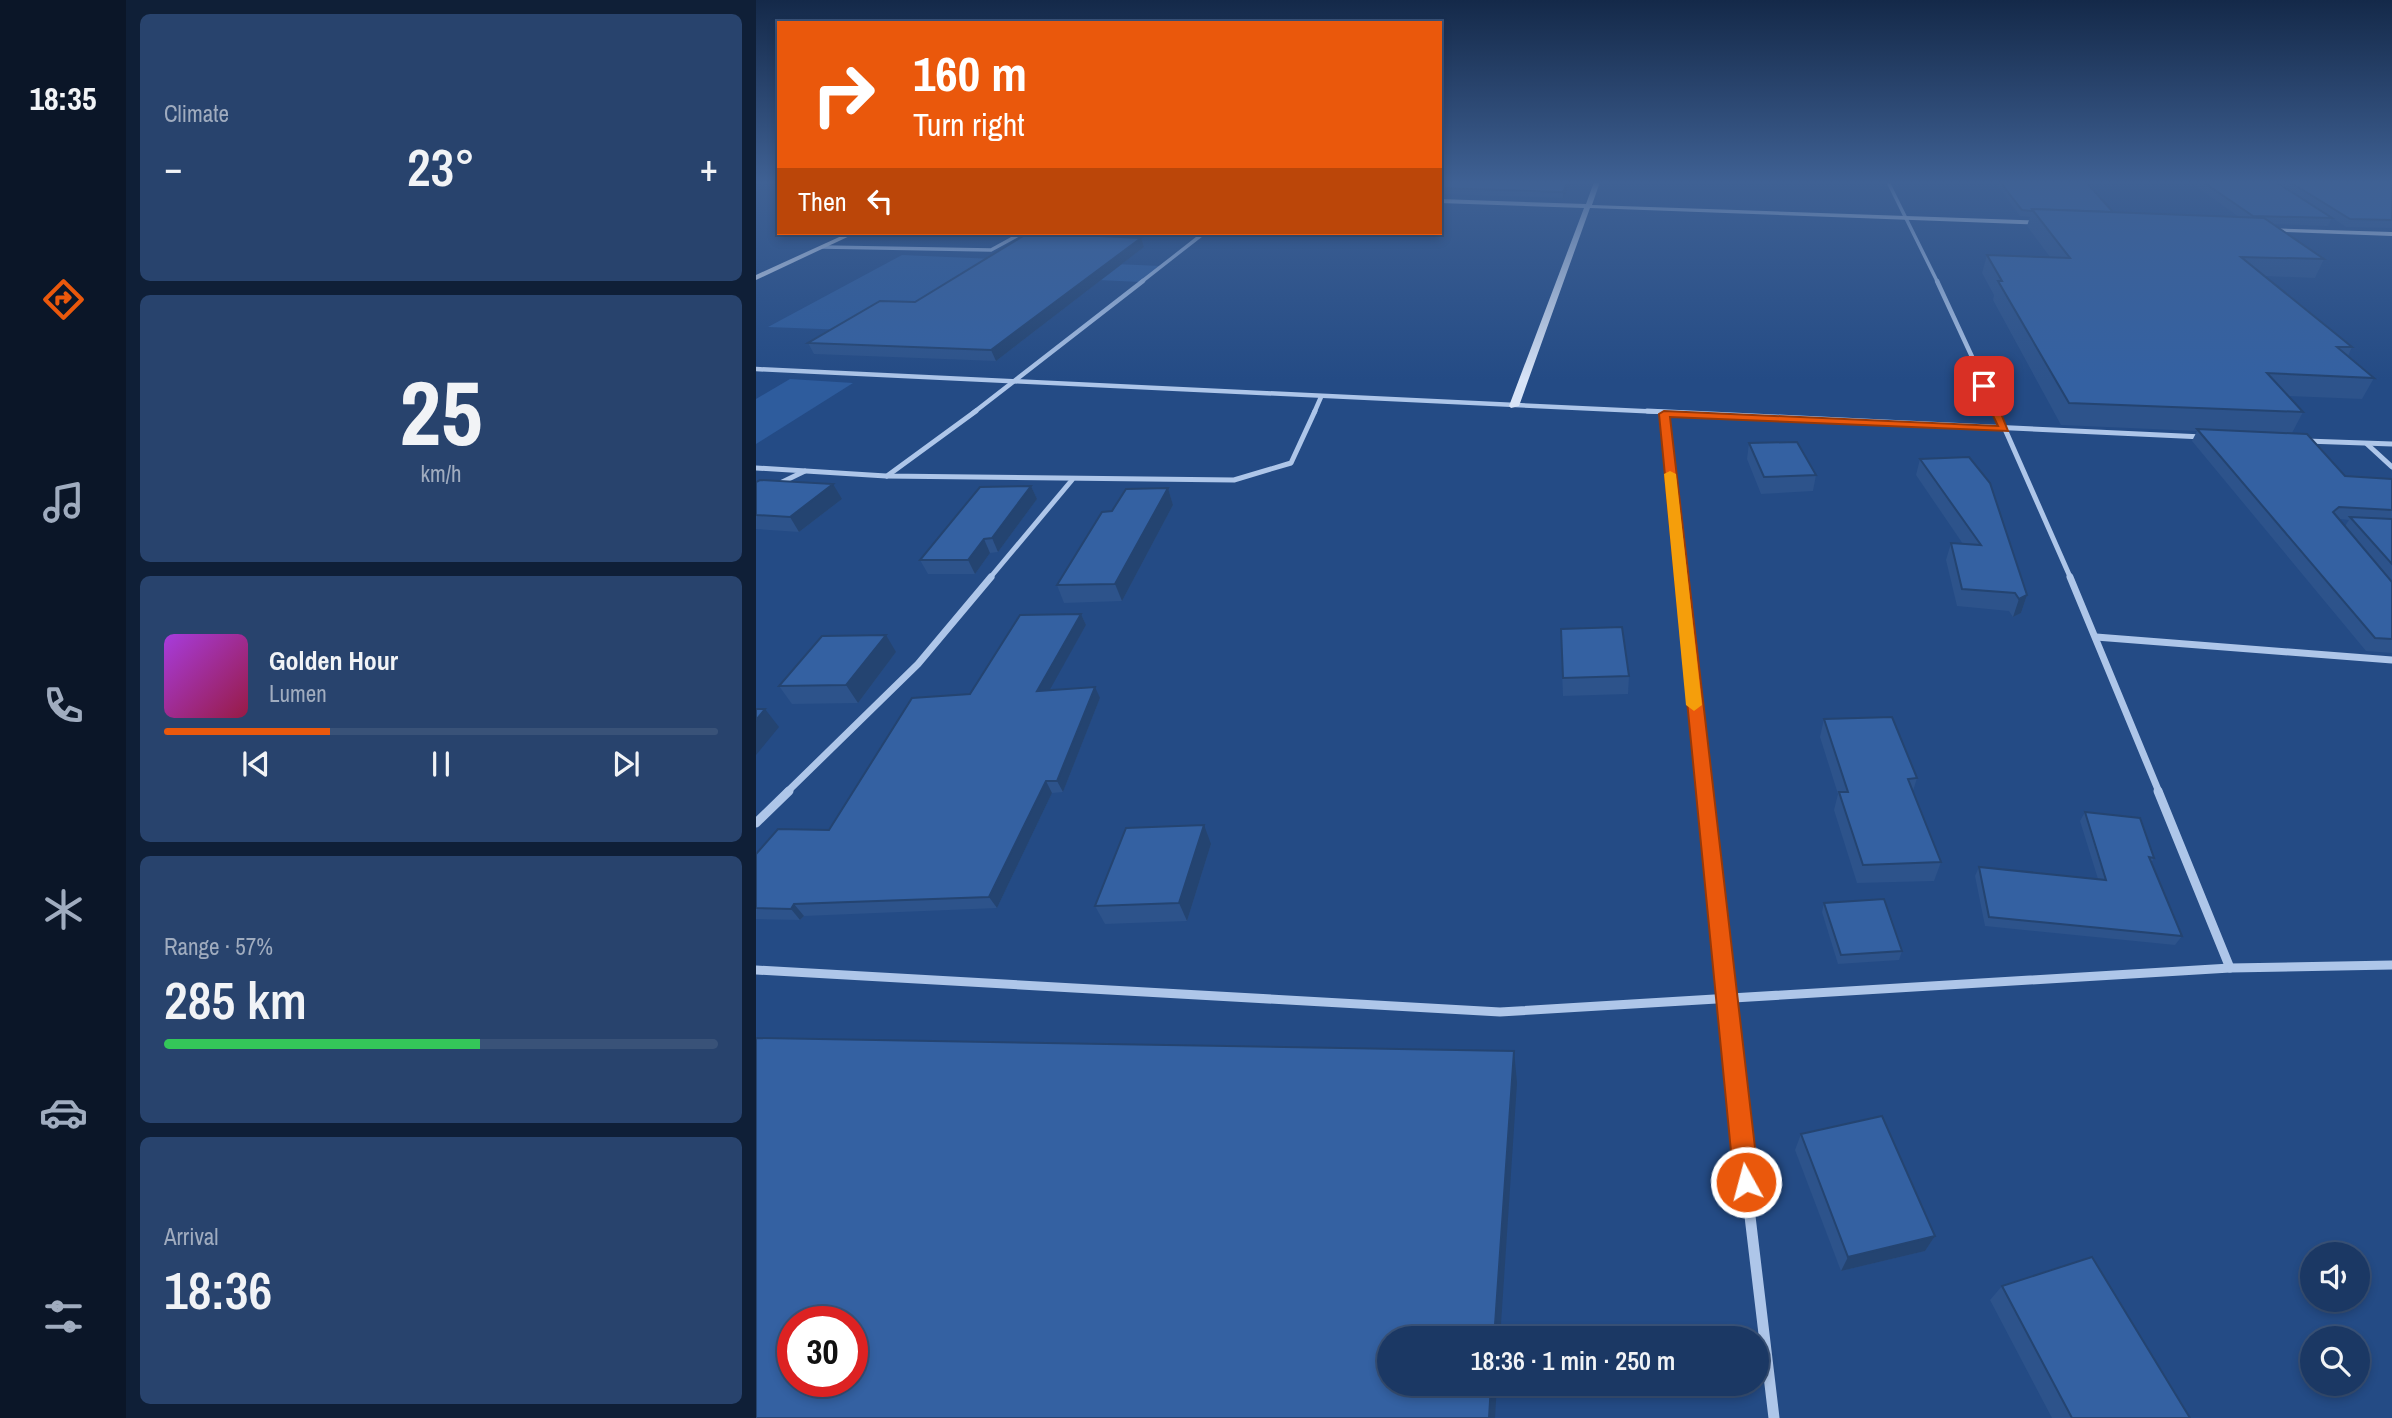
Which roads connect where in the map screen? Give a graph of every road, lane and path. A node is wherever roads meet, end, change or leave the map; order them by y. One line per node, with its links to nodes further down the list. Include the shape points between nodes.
1 (821, 248): 7 (street)
2 (889, 248): 3 (street)
3 (994, 248)
4 (1185, 248): 9 (street)
5 (1573, 248): 11 (street)
6 (1921, 248): 13 (street)
7 (756, 278)
8 (756, 369): 9 (street)
9 (1014, 382): 10 (street); 21 (street)
10 (1321, 397): 11 (street); 22 (street, via 1291,463 1234,480)
11 (1514, 406): 12 (street)
12 (1664, 414): 13 (street); 30 (street)
13 (2005, 429): 14 (street); 24 (street)
14 (2213, 437)
15 (2297, 440): 16 (street)
16 (2367, 443): 17 (street); 18 (street)
17 (2392, 444)
18 (2392, 467)
19 (756, 468): 20 (street)
20 (805, 471): 21 (street); 23 (street)
21 (886, 476): 22 (street)
22 (1072, 480): 26 (street, via 918,664)
23 (768, 489)
24 (2096, 637): 25 (street); 28 (street)
25 (2392, 660)
26 (756, 823)
27 (2392, 965): 28 (street)
28 (2230, 968): 30 (street)
29 (756, 970): 30 (street, via 1500,1012)
30 (1724, 999): 31 (street)
31 (1774, 1418)

